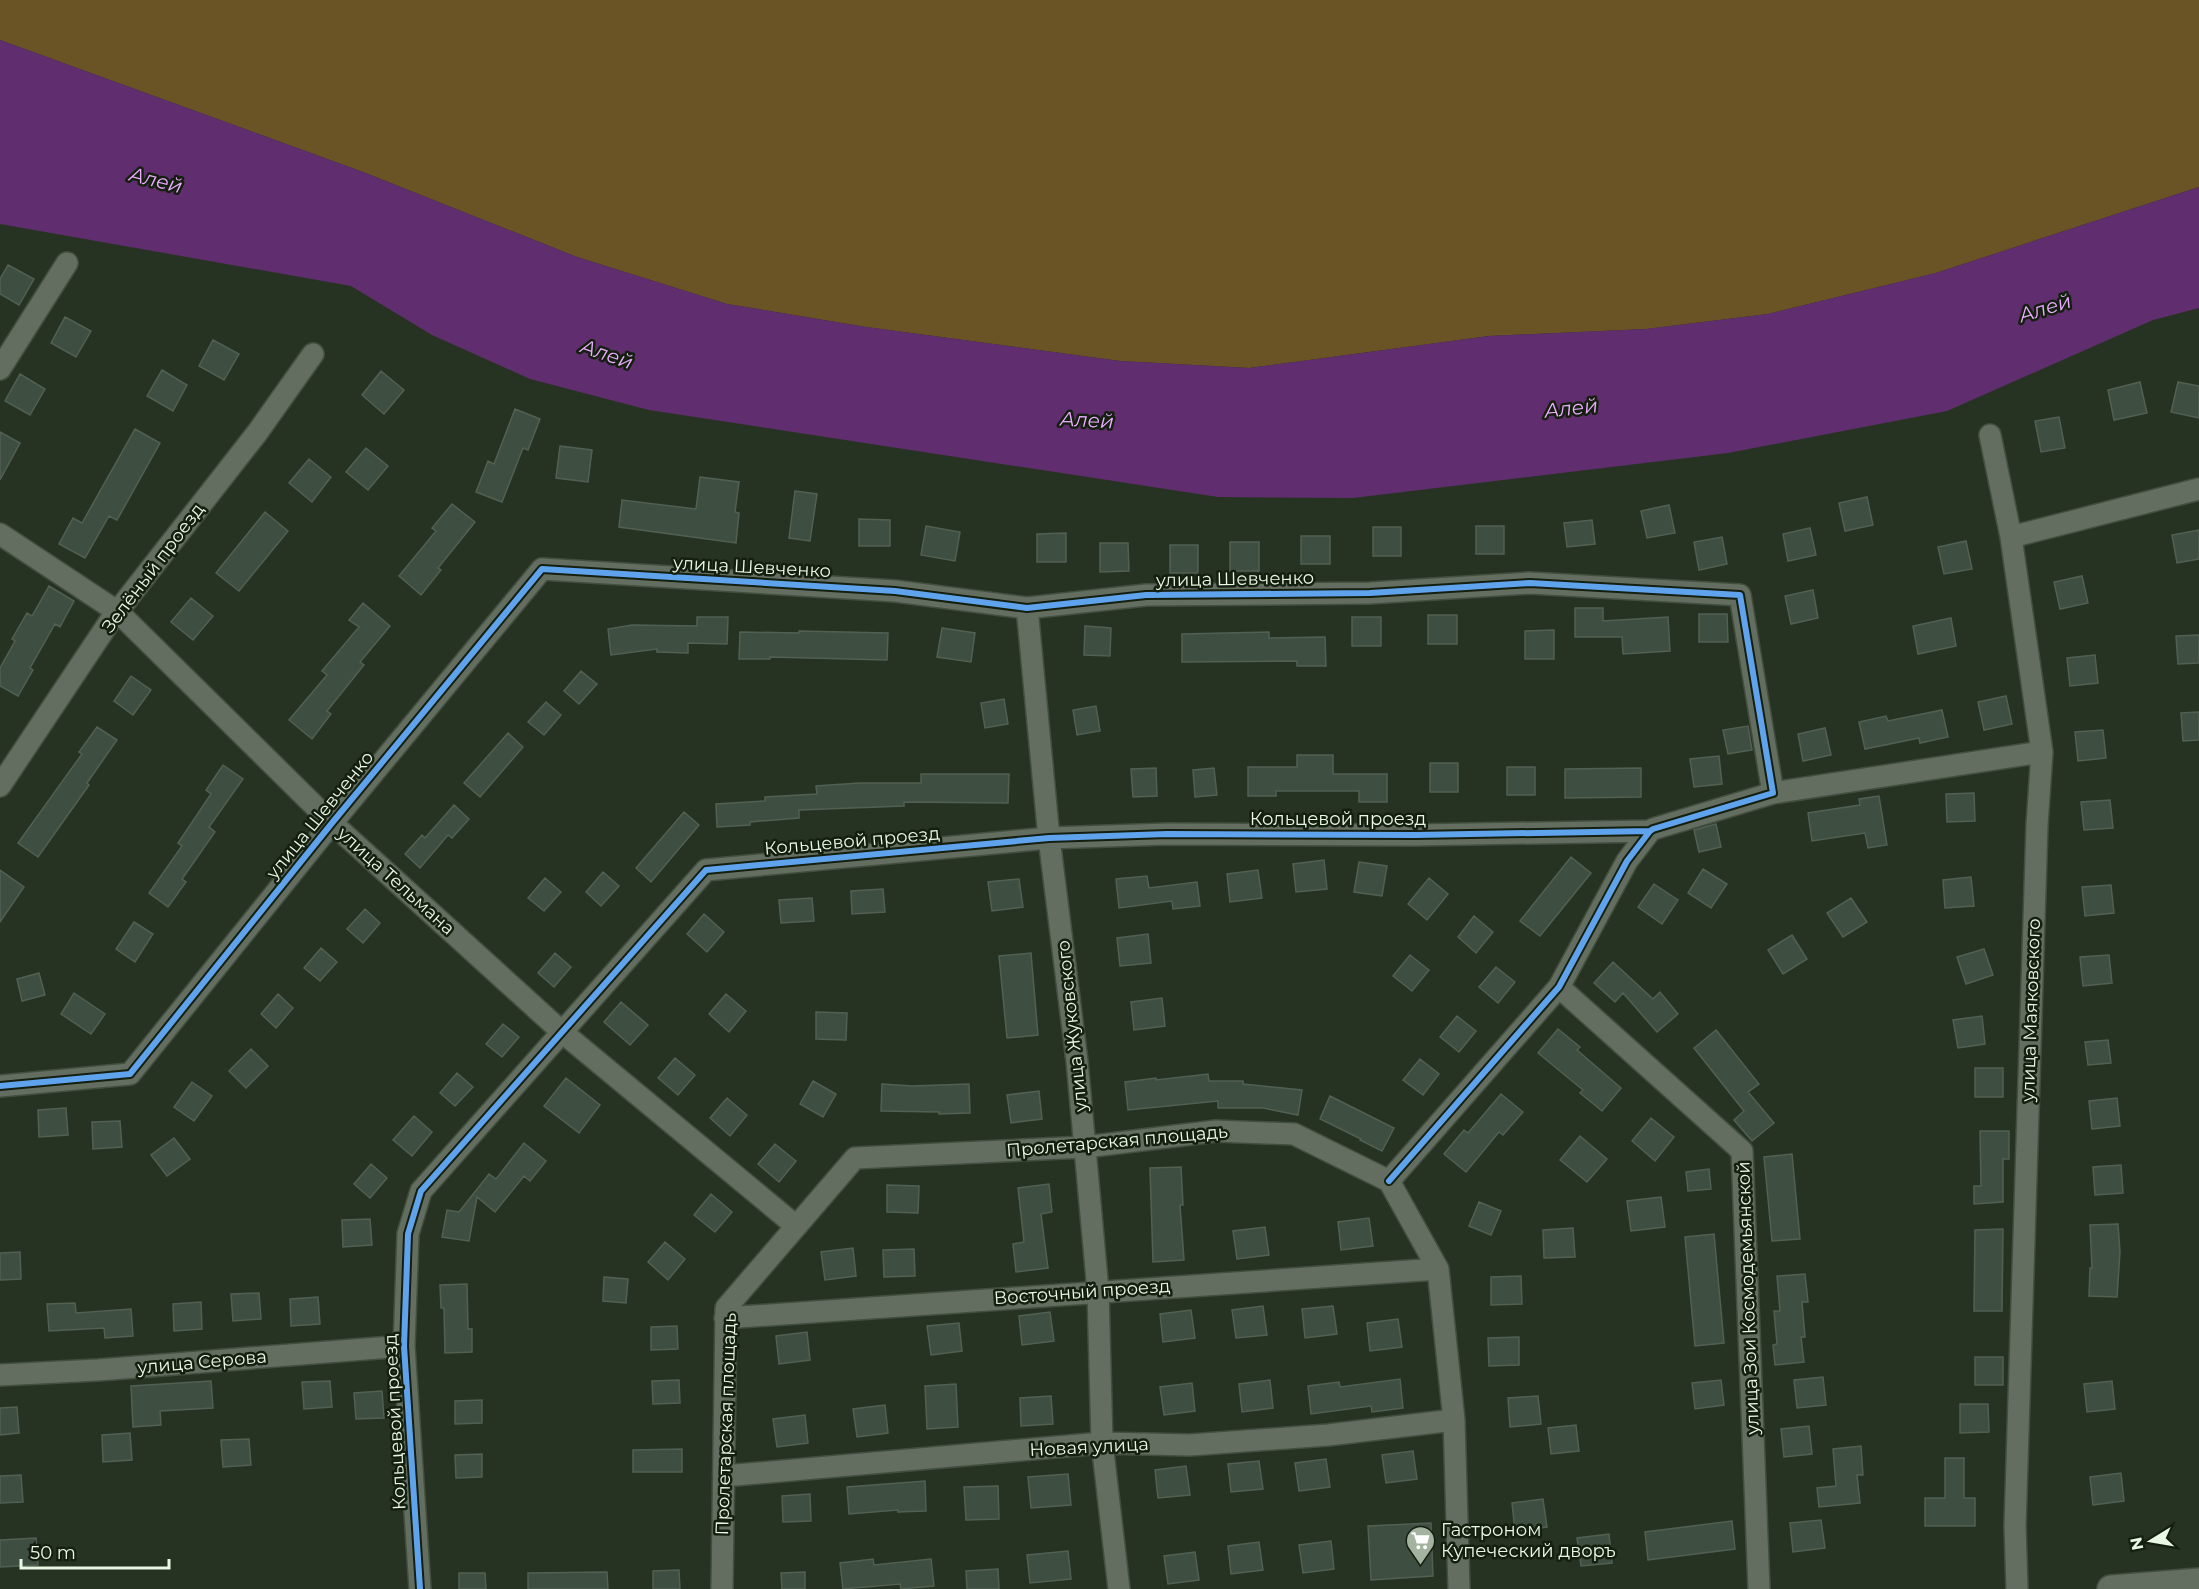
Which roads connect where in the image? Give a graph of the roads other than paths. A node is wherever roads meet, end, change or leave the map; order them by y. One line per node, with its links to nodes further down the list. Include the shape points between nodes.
1 (67, 263): 3 (street)
2 (313, 354): 9 (street, Зелёный проезд)
3 (0, 369)
4 (1990, 435): 7 (street, улица Маяковского)
5 (2199, 489): 7 (street)
6 (0, 534): 9 (street, улица Тельмана)
7 (2012, 537): 10 (street, улица Маяковского)
8 (1027, 608): 12 (street, улица Шевченко, via 1146,595 1370,593 1530,583 1740,595); 13 (street, улица Шевченко, via 895,591 542,569); 15 (street, улица Жуковского)
9 (118, 612): 11 (street, Зелёный проезд); 13 (street, улица Тельмана)
10 (2042, 752): 12 (street, Кольцевой проезд); 36 (street, улица Маяковского, via 2016,1514)
11 (0, 786)
12 (1773, 793): 14 (street, Кольцевой проезд)
13 (332, 823): 17 (street, улица Тельмана); 18 (street, улица Шевченко, via 129,1074)
14 (1650, 831): 15 (street, Кольцевой проезд); 16 (street, via 1627,861)
15 (1049, 837): 17 (street, Кольцевой проезд, via 706,870); 19 (street, улица Жуковского)
16 (1558, 987): 20 (street); 35 (street, улица Зои Космодемьянской, via 1742,1151)
17 (562, 1032): 21 (street, улица Тельмана); 25 (street, Кольцевой проезд, via 421,1191 408,1233)
18 (0, 1086)
19 (1085, 1147): 20 (street, Пролетарская площадь, via 1216,1131 1294,1134); 21 (street, Пролетарская площадь, via 855,1158); 23 (street, улица Жуковского)
20 (1389, 1181): 22 (street)
21 (796, 1227): 24 (street, Пролетарская площадь, via 726,1308)
22 (1438, 1269): 23 (street, Восточный проезд); 27 (street)
23 (1098, 1291): 24 (street, Восточный проезд); 28 (street, улица Жуковского)
24 (726, 1318): 29 (street, Пролетарская площадь)
25 (404, 1346): 26 (street, улица Серова); 31 (street, Кольцевой проезд)
26 (0, 1375)
27 (1454, 1420): 28 (street, Новая улица, via 1225,1442); 34 (street)
28 (1102, 1443): 29 (street, Новая улица); 33 (street, улица Жуковского)
29 (723, 1476): 32 (street, Пролетарская площадь)
30 (2199, 1582): 37 (street)
31 (420, 1589)
32 (722, 1589)
33 (1119, 1589)
34 (1460, 1589)
35 (1760, 1589)
36 (2017, 1589)
37 (2111, 1589)

